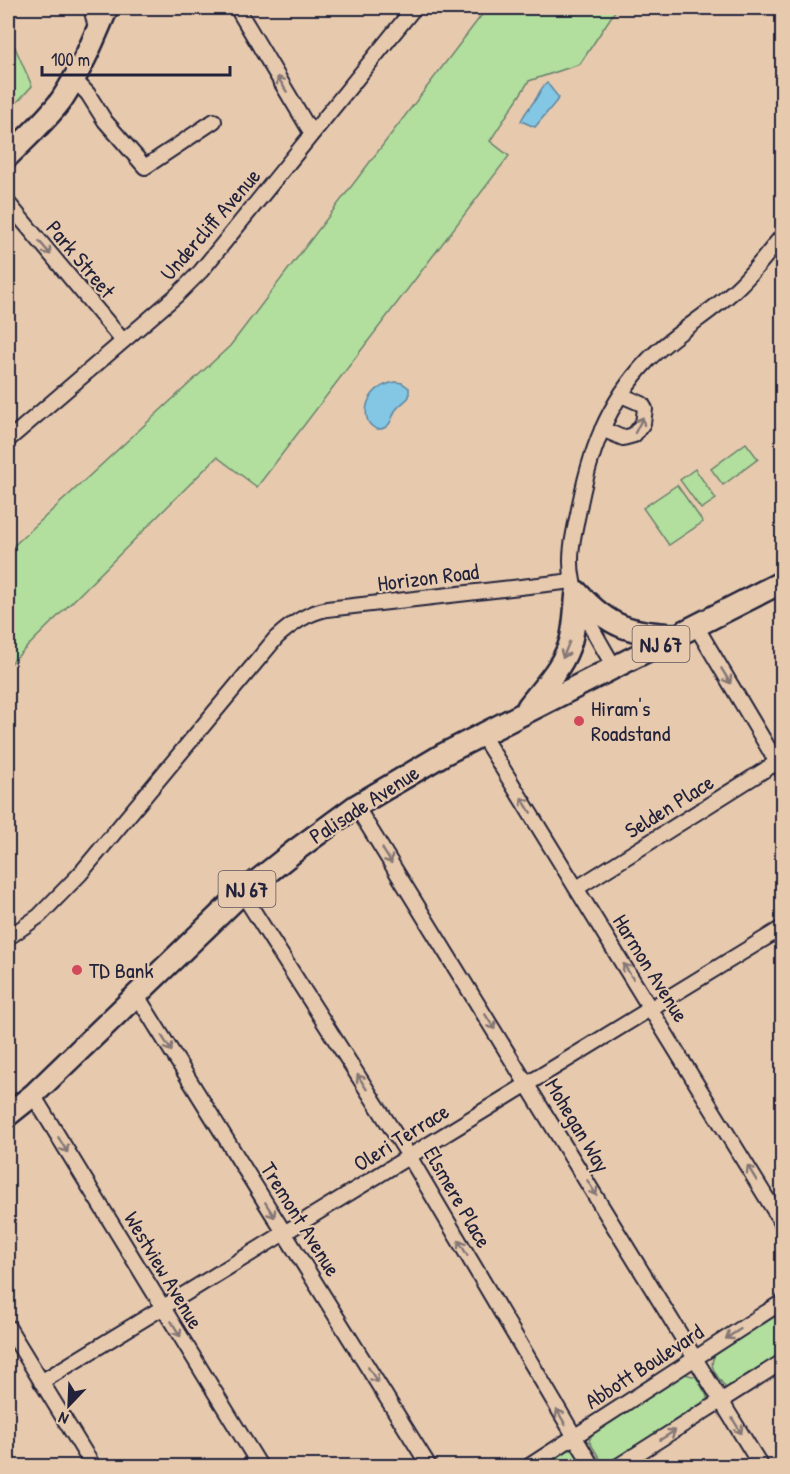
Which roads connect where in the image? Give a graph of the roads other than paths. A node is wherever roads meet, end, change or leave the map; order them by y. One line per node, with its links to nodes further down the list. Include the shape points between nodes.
1 (91, 8): 5 (street)
2 (107, 8): 5 (main road)
3 (237, 8): 8 (street, one-way to 3)
4 (414, 8): 8 (street, Undercliff Avenue)
5 (97, 31): 6 (main road)
6 (74, 79): 7 (street, via 145,167); 9 (main road, via 42,123)
7 (214, 121)
8 (312, 134): 12 (street, Undercliff Avenue, via 201,271)
9 (8, 156)
10 (8, 203): 12 (street, Park Street, one-way to 12)
11 (783, 236): 13 (street, via 737,288 650,359)
12 (123, 341): 15 (street, Undercliff Avenue)
13 (621, 395): 14 (street); 14 (street, one-way to 13, via 623,438 634,435 643,423 642,404)
14 (602, 429): 17 (street, via 585,475 574,530 571,559)
15 (9, 437)
16 (783, 582): 18 (main road, Palisade Avenue / NJ 67)
17 (575, 587): 18 (main road, via 596,610 625,628 642,633); 19 (street, via 586,617); 20 (main road, one-way to 20, via 574,625 565,654); 27 (street, Horizon Road, via 327,609 297,621 276,638 80,874 39,916)
18 (687, 631): 19 (main road, Palisade Avenue / NJ 67); 22 (street, one-way to 22)
19 (614, 667): 20 (main road, Palisade Avenue / NJ 67)
20 (524, 712): 21 (main road, Palisade Avenue / NJ 67)
21 (482, 735): 23 (main road, Palisade Avenue / NJ 67); 24 (street, Harmon Avenue, one-way to 21)
22 (781, 764): 24 (street, Selden Place)
23 (357, 806): 25 (main road, Palisade Avenue / NJ 67); 30 (street, Mohegan Way, one-way to 30)
24 (577, 888): 29 (street, Harmon Avenue, one-way to 24)
25 (242, 893): 28 (main road, Palisade Avenue / NJ 67); 33 (street, Elsmere Place, one-way to 25)
26 (783, 928): 29 (street, Oleri Terrace)
27 (8, 936)
28 (136, 994): 31 (main road, Palisade Avenue / NJ 67); 35 (street, Tremont Avenue, one-way to 35)
29 (651, 1008): 30 (street, Oleri Terrace); 34 (street, Harmon Avenue, one-way to 29)
30 (528, 1083): 33 (street, Oleri Terrace); 39 (street, Mohegan Way, one-way to 39)
31 (33, 1095): 32 (main road, Palisade Avenue / NJ 67); 37 (street, Westview Avenue, one-way to 37)
32 (8, 1115)
33 (409, 1156): 35 (street, Oleri Terrace); 43 (street, Elsmere Place, one-way to 33)
34 (783, 1223)
35 (285, 1233): 37 (street, Oleri Terrace); 46 (street, Tremont Avenue, one-way to 46)
36 (783, 1302): 39 (street, Abbott Boulevard, one-way to 39)
37 (163, 1308): 41 (street, Oleri Terrace); 45 (street, Westview Avenue, one-way to 45)
38 (8, 1327): 41 (street)
39 (695, 1358): 42 (street, Mohegan Way); 43 (street, Abbott Boulevard)
40 (783, 1362): 42 (street)
41 (41, 1382): 44 (street)
42 (722, 1401): 49 (street, one-way to 42); 50 (street, Mohegan Way, one-way to 50)
43 (574, 1437): 47 (street, Abbott Boulevard); 48 (street, Elsmere Place)
44 (93, 1467)
45 (260, 1467)
46 (429, 1467)
47 (529, 1467)
48 (592, 1467)
49 (618, 1467)
50 (761, 1467)

